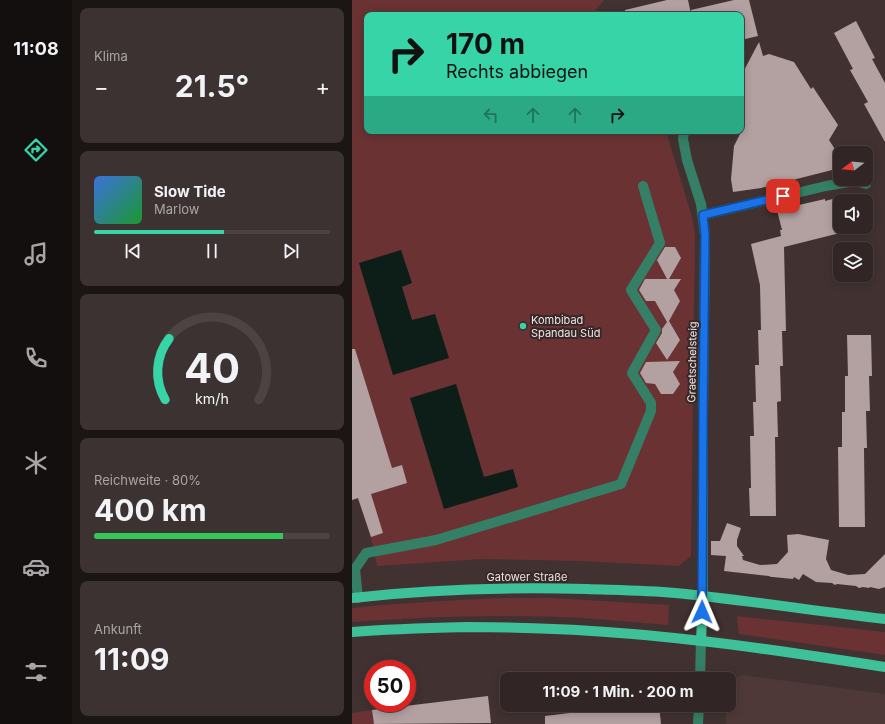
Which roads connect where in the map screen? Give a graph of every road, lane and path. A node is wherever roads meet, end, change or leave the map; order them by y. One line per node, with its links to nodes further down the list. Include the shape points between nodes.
1 (683, 134): 4 (street, Graetschelsteig, via 687,160)
2 (833, 185): 4 (street)
3 (642, 186): 6 (street, via 660,243 631,290 656,330 632,373 651,403 651,411 621,484 436,540 366,553 355,569)
4 (703, 215): 5 (street, Graetschelsteig)
5 (703, 597): 6 (main road, Gatower Straße, via 542,588 473,589); 7 (main road, Gatower Straße); 9 (main road)
6 (355, 598)
7 (885, 619)
8 (352, 632): 9 (main road, via 390,629 534,628)
9 (701, 641): 10 (main road); 11 (street)
10 (885, 667)
11 (700, 672)
12 (699, 712): 13 (street)
13 (698, 724)

